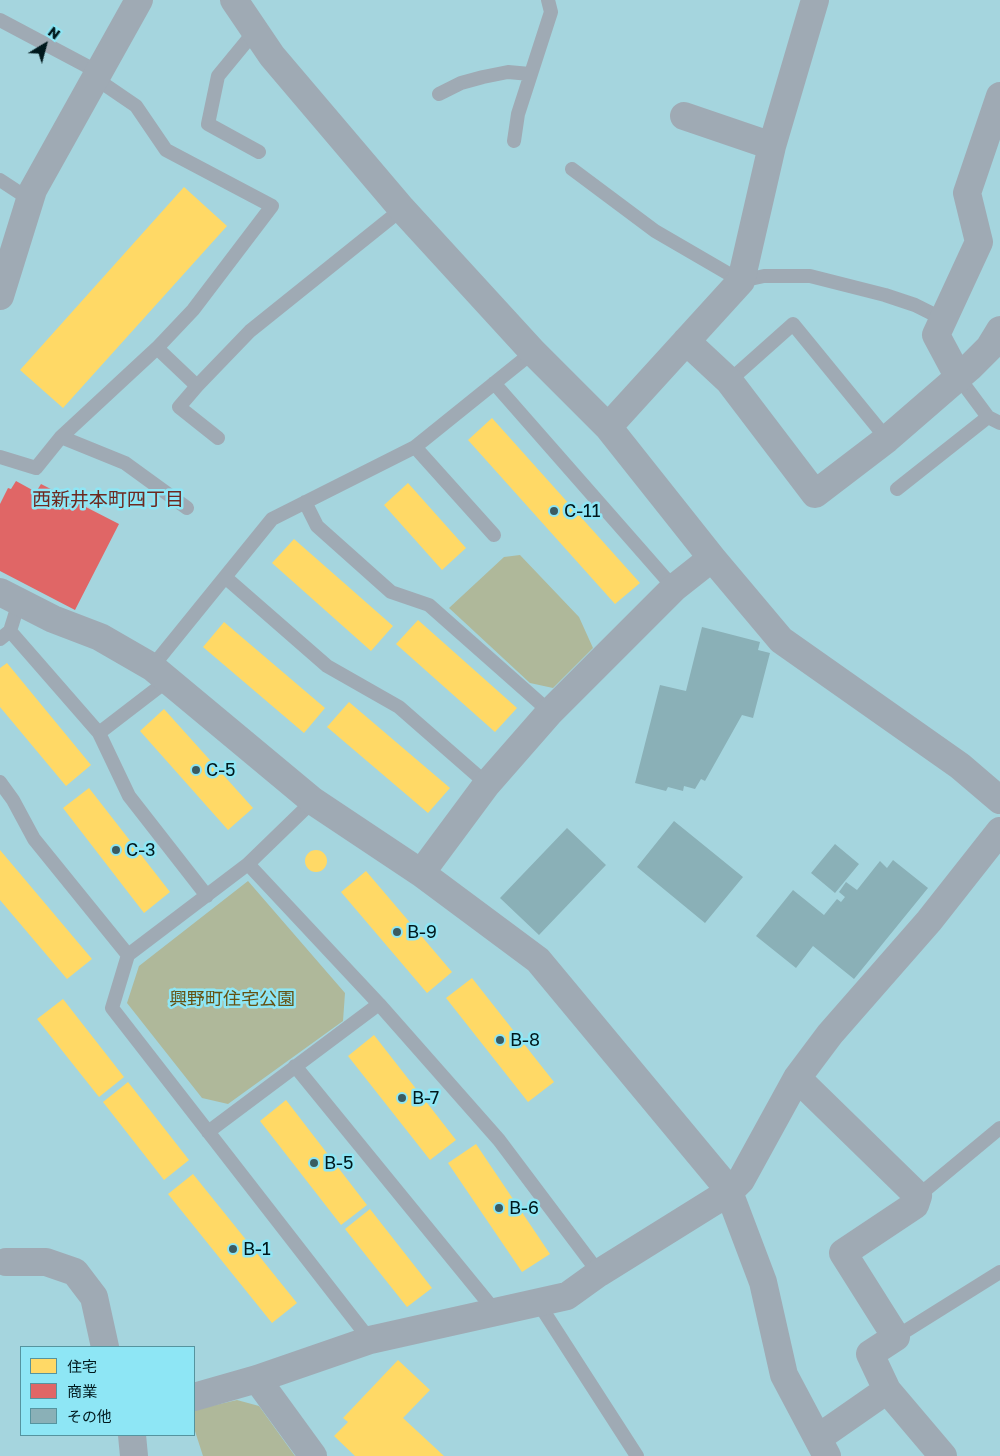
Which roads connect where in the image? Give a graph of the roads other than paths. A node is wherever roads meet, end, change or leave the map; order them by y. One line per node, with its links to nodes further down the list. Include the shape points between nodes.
1 (139, 0): 8 (street)
2 (234, 0): 6 (street)
3 (548, 0): 7 (lane, via 551,12)
4 (816, 0): 13 (street)
5 (0, 20): 8 (lane)
6 (255, 31): 14 (lane, via 218,76 208,124); 18 (street, via 272,56)
7 (530, 74): 9 (lane, via 508,72 483,77); 12 (lane)
8 (97, 75): 17 (street); 24 (lane, via 136,106 166,150 272,206 194,310)
9 (440, 94)
10 (1000, 96): 21 (street, via 967,193 979,242)
11 (684, 116): 13 (street)
12 (514, 141)
13 (772, 146): 19 (street)
14 (259, 152)
15 (572, 169): 19 (lane, via 655,231)
16 (0, 180): 17 (lane)
17 (29, 200): 20 (street)
18 (402, 209): 25 (street); 29 (lane, via 250,331)
19 (741, 281): 21 (lane, via 764,276 810,276 885,295); 23 (street)
20 (0, 296)
21 (943, 319): 26 (street, via 936,335)
22 (1000, 330): 26 (street, via 989,348)
23 (686, 341): 27 (street); 31 (street)
24 (157, 348): 29 (lane); 32 (lane)
25 (533, 352): 28 (lane); 31 (street)
26 (959, 378): 30 (lane); 34 (street)
27 (729, 381): 34 (street, via 815,494); 34 (lane, via 793,324)
28 (494, 383): 35 (lane); 43 (lane)
29 (197, 386): 33 (lane, via 179,407)
30 (994, 420): 37 (lane)
31 (608, 427): 41 (street)
32 (61, 437): 36 (lane, via 36,468); 39 (lane, via 125,463)
33 (218, 438)
34 (887, 439)
35 (415, 447): 38 (lane); 40 (lane)
36 (0, 456)
37 (898, 489)
38 (304, 502): 42 (lane, via 272,519); 47 (lane, via 318,526 391,592 429,606)
39 (188, 508)
40 (494, 535)
41 (712, 558): 43 (street); 51 (street, via 781,640 960,766)
42 (225, 577): 46 (lane); 50 (lane, via 327,666 399,707)
43 (674, 588): 47 (street)
44 (9, 597): 45 (lane); 46 (street, via 100,637)
45 (5, 635): 48 (lane)
46 (160, 673): 48 (lane); 52 (street)
47 (550, 712): 50 (street)
48 (99, 733): 56 (lane, via 129,796)
49 (0, 782): 57 (lane, via 34,839)
50 (487, 784): 55 (street)
51 (1000, 800)
52 (313, 801): 54 (lane); 55 (street)
53 (1000, 831): 60 (street)
54 (248, 864): 56 (lane); 58 (lane)
55 (421, 872): 63 (street, via 538,960)
56 (206, 896): 57 (lane)
57 (128, 955): 62 (lane, via 112,1008)
58 (379, 1004): 59 (lane); 67 (lane, via 499,1140)
59 (295, 1066): 62 (lane); 69 (lane)
60 (797, 1078): 63 (street, via 741,1180); 64 (street)
61 (1000, 1128): 64 (lane)
62 (208, 1132): 71 (lane)
63 (729, 1192): 67 (street); 77 (street, via 763,1282 784,1375)
64 (918, 1196): 70 (street, via 915,1206 843,1253)
65 (3, 1262): 72 (street, via 46,1262 75,1272 94,1297)
66 (1000, 1272): 70 (lane)
67 (599, 1273): 68 (street, via 567,1296)
68 (539, 1304): 69 (street); 80 (lane)
69 (495, 1311): 71 (street)
70 (896, 1337): 74 (street, via 870,1354)
71 (370, 1340): 73 (street)
72 (106, 1346)
73 (257, 1379): 75 (street); 79 (street)
74 (887, 1390): 77 (street); 81 (street)
75 (195, 1397)
76 (132, 1436): 78 (street)
77 (823, 1447)
78 (134, 1456)
79 (313, 1456)
80 (637, 1456)
81 (943, 1456)

